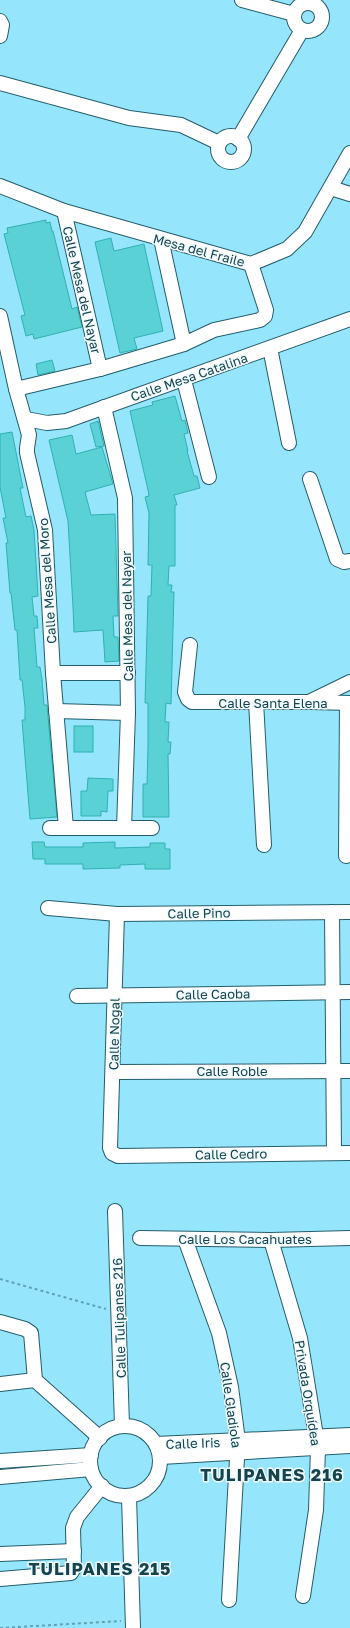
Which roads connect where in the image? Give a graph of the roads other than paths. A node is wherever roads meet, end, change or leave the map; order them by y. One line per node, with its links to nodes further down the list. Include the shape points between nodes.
1 (242, 0): 2 (street)
2 (294, 14): 4 (street, via 294,20); 4 (street, via 296,9 305,3 315,5 322,13 317,28)
3 (0, 21): 5 (street)
4 (302, 30): 7 (street)
5 (0, 36)
6 (0, 83): 8 (street, via 129,118 181,125)
7 (238, 139): 8 (street, via 226,137); 8 (street, via 244,151 235,161 226,162 222,159 218,152)
8 (219, 143)
9 (350, 153): 11 (street, Mesa del Fraile)
10 (0, 186): 13 (street, Mesa del Fraile)
11 (331, 188): 12 (street); 15 (street, Mesa del Fraile, via 305,232 296,242 287,249)
12 (350, 194)
13 (64, 212): 14 (street, Mesa del Fraile); 20 (street, Calle Mesa del Nayar)
14 (161, 239): 15 (street, Mesa del Fraile); 18 (street)
15 (251, 264): 18 (street, via 266,310 265,316 260,320 214,330)
16 (0, 316): 22 (street, Calle Mesa del Moro)
17 (350, 320): 19 (street, Calle Mesa Catalina)
18 (184, 344): 20 (street)
19 (270, 348): 21 (street, Calle Mesa Catalina); 25 (street)
20 (100, 369): 22 (street)
21 (184, 380): 23 (street, Calle Mesa Catalina); 26 (street)
22 (16, 389): 24 (street, Calle Mesa del Moro)
23 (104, 407): 24 (street, Calle Mesa Catalina, via 66,421 47,423); 31 (street, Calle Mesa del Nayar, via 125,498)
24 (26, 419): 30 (street, Calle Mesa del Moro, via 30,435 27,448 45,530)
25 (289, 443)
26 (209, 477)
27 (310, 480): 28 (street, via 337,559 344,562)
28 (350, 560)
29 (190, 645): 33 (street, Calle Santa Elena, via 185,692 188,699 200,703)
30 (53, 673): 31 (street); 36 (street, Calle Mesa del Moro)
31 (128, 673): 37 (street, Calle Mesa del Nayar)
32 (350, 682): 34 (street)
33 (256, 702): 34 (street, Calle Santa Elena); 42 (street)
34 (311, 702): 35 (street, Calle Santa Elena)
35 (348, 703): 43 (street, Calle Santa Elena)
36 (56, 711): 37 (street); 39 (street, Calle Mesa del Moro)
37 (128, 713): 40 (street, Calle Mesa del Nayar)
38 (50, 828): 39 (street)
39 (66, 828): 40 (street)
40 (124, 828): 41 (street)
41 (152, 828)
42 (264, 845)
43 (346, 856)
44 (48, 908): 47 (street, Calle Pino)
45 (332, 912): 46 (street, Calle Pino); 47 (street, Calle Pino); 48 (street)
46 (350, 912)
47 (116, 914): 51 (street, Calle Nogal)
48 (334, 992): 49 (street, Calle Caoba); 51 (street, Calle Caoba); 52 (street)
49 (350, 992)
50 (77, 996): 51 (street, Calle Caoba)
51 (115, 996): 54 (street, Calle Nogal)
52 (333, 1071): 53 (street, Calle Roble); 54 (street, Calle Roble); 55 (street)
53 (350, 1071)
54 (113, 1072): 56 (street, Calle Nogal, via 110,1148)
55 (334, 1152): 56 (street, Calle Cedro, via 118,1156); 57 (street, Calle Cedro)
56 (112, 1153)
57 (350, 1153)
58 (115, 1211): 66 (street, Calle Tulipanes 216)
59 (140, 1238): 61 (street, Calle Los Cacahuates)
60 (350, 1238): 62 (street, Calle Los Cacahuates)
61 (185, 1239): 62 (street, Calle Los Cacahuates); 71 (street, Calle Gladiola, via 218,1332 231,1387)
62 (272, 1240): 69 (street, Privada Orquídea, via 300,1338)
63 (0, 1322): 64 (street, via 31,1332)
64 (35, 1380): 65 (street); 68 (street)
65 (0, 1384)
66 (122, 1425): 68 (street, via 105,1432); 72 (street, via 144,1431)
67 (350, 1435): 69 (street, Calle Iris)
68 (100, 1438): 74 (street, via 96,1442)
69 (317, 1442): 70 (street, Calle Iris); 71 (street, Calle Iris); 81 (street, Privada Orquídea, via 316,1510)
70 (350, 1446)
71 (238, 1447): 72 (street, Calle Iris); 82 (street, Calle Gladiola)
72 (158, 1451): 77 (street, via 160,1468 155,1480 146,1490)
73 (0, 1461): 74 (street)
74 (91, 1462): 75 (street); 76 (street, via 96,1481)
75 (0, 1477)
76 (102, 1486): 77 (street, via 106,1491); 78 (street, via 77,1517 73,1528)
77 (129, 1497): 83 (street)
78 (74, 1551): 79 (street); 80 (street, via 74,1568 71,1573)
79 (0, 1554)
80 (0, 1579)
81 (304, 1596)
82 (228, 1600)
83 (133, 1624)

